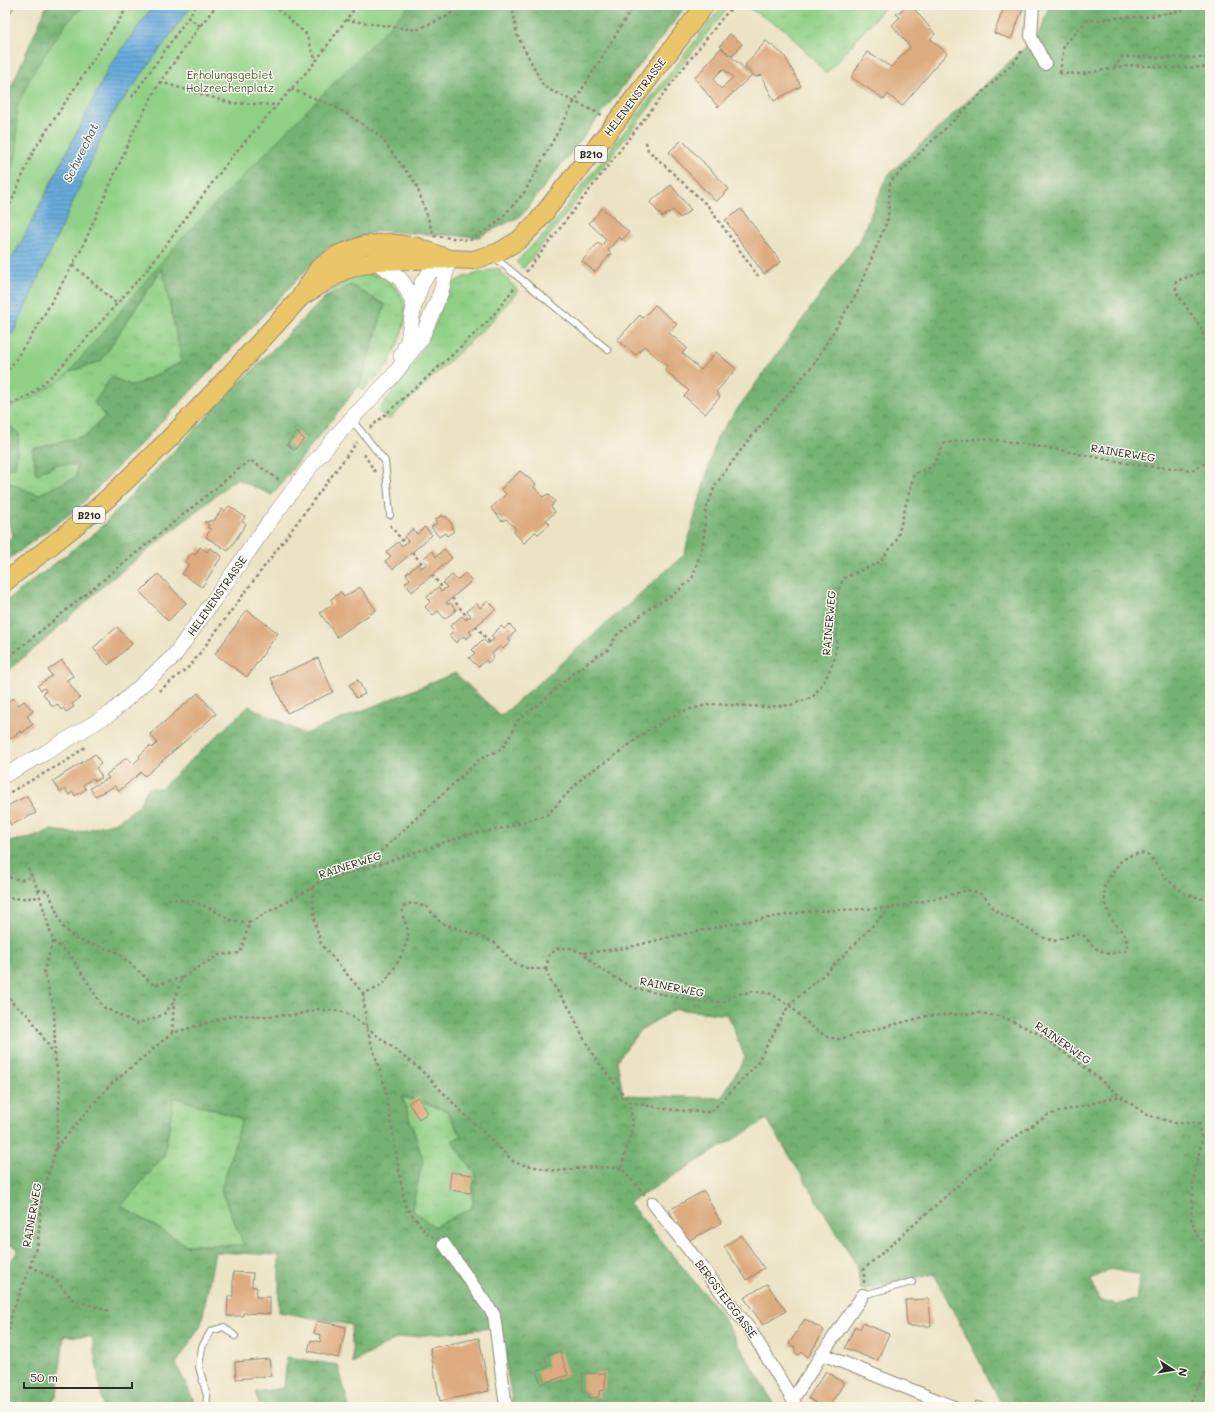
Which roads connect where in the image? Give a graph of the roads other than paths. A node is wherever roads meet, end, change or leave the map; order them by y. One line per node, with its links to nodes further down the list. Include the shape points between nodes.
1 (705, 5): 4 (main road, HELENENSTRASSE / B210, via 537,222 519,240)
2 (1033, 5): 3 (street, via 1031,37)
3 (1045, 64)
4 (491, 255): 5 (main road, HELENENSTRASSE / B210, via 473,260); 9 (lane)
5 (449, 259): 6 (main road, HELENENSTRASSE / B210); 7 (main road, B210, via 417,247 389,243 365,245 337,255 319,268); 8 (street, HELENENSTRASSE, via 430,272 422,283); 10 (street, HELENENSTRASSE, via 441,292 421,338)
6 (376, 261): 7 (main road, B210, via 345,270); 8 (street, via 398,276)
7 (299, 298): 13 (main road, B210, via 203,404 145,462 78,525)
8 (414, 306): 10 (street, HELENENSTRASSE, via 408,340)
9 (608, 350)
10 (392, 377): 11 (street, HELENENSTRASSE)
11 (351, 419): 12 (lane, via 385,461); 14 (street, HELENENSTRASSE, via 293,490 174,656 111,713)
12 (390, 515)
13 (5, 582)
14 (5, 775)
15 (653, 1203): 21 (street, BERGSTEIGGASSE, via 751,1331)
16 (444, 1244): 23 (street, via 494,1315)
17 (912, 1282): 18 (lane)
18 (863, 1295): 20 (street, BERGSTEIGGASSE)
19 (234, 1336): 22 (lane, via 224,1327 211,1332 202,1347 199,1367 207,1396)
20 (822, 1354): 21 (street, BERGSTEIGGASSE); 24 (street)
21 (795, 1403)
22 (206, 1407)
23 (506, 1407)
24 (954, 1407)

